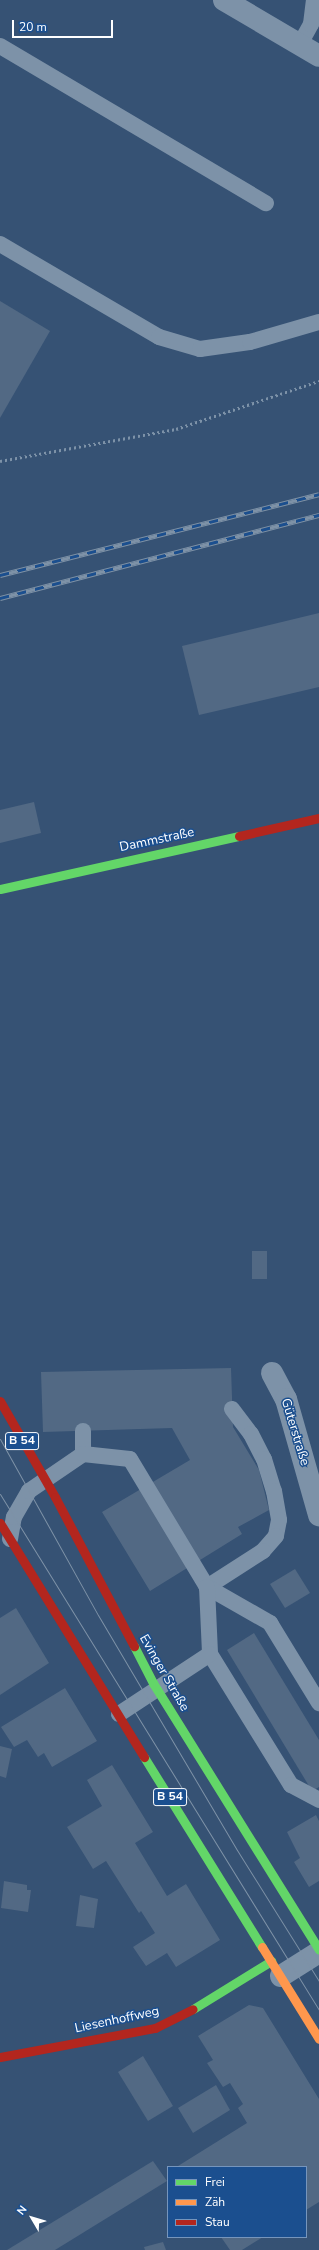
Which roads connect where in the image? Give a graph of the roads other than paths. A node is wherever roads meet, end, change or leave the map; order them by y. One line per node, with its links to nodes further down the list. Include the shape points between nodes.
1 (224, 0): 3 (street)
2 (314, 0): 3 (lane, via 311,24)
3 (300, 44): 5 (street)
4 (0, 46): 6 (lane)
5 (319, 56)
6 (266, 203)
7 (0, 244): 8 (lane, via 159,337 200,349 250,342)
8 (319, 322)
9 (319, 818): 10 (main road, Dammstraße)
10 (0, 889)
11 (272, 1373): 17 (street, Güterstraße, via 286,1398)
12 (0, 1401): 16 (main road, Evinger Straße / B 54)
13 (232, 1409): 20 (lane, via 251,1434 264,1459 274,1490 279,1520 276,1536 263,1551)
14 (83, 1430): 15 (lane)
15 (83, 1454): 16 (lane); 20 (lane, via 130,1459)
16 (45, 1480): 19 (lane, via 29,1491 14,1517); 22 (main road, Evinger Straße / B 54)
17 (319, 1515)
18 (0, 1523): 19 (main road, B 54)
19 (10, 1539): 24 (main road, B 54)
20 (207, 1587): 21 (lane); 23 (lane, via 270,1623)
21 (210, 1654): 22 (lane); 25 (lane, via 291,1785)
22 (157, 1688): 24 (lane); 26 (main road, Evinger Straße / B 54)
23 (319, 1703)
24 (119, 1714): 27 (main road, B 54)
25 (319, 1800)
26 (319, 1951): 27 (street)
27 (276, 1969): 28 (main road, B 54); 29 (main road, Liesenhoffweg, via 155,2028)
28 (319, 2039)
29 (0, 2057)

